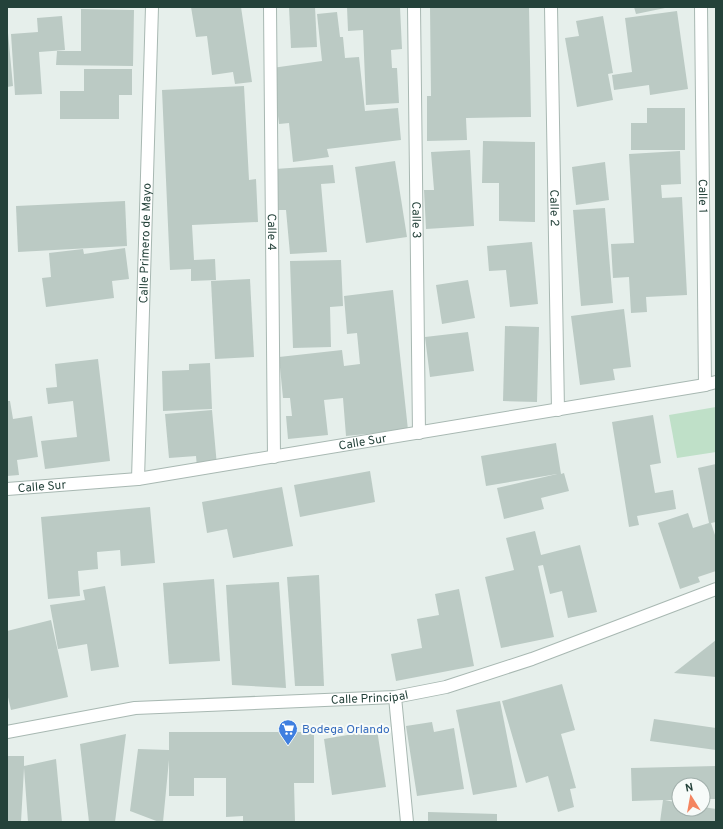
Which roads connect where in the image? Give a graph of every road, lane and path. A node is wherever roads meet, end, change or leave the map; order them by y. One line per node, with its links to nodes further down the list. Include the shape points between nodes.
1 (152, 7): 10 (street, Calle Primero de Mayo)
2 (270, 7): 9 (street, Calle 4)
3 (414, 7): 8 (street, Calle 3)
4 (551, 7): 7 (street, Calle 2)
5 (701, 7): 6 (street, Calle 1)
6 (711, 384): 7 (street, Calle Sur)
7 (558, 410): 8 (street, Calle Sur)
8 (419, 433): 9 (street, Calle Sur)
9 (274, 457): 10 (street, Calle Sur)
10 (138, 479): 11 (street, Calle Sur)
11 (7, 489)
12 (716, 589): 13 (street, Calle Principal, via 525,661 446,687)
13 (395, 697): 14 (street, Calle Principal, via 135,708); 15 (street)
14 (7, 732)
15 (407, 822)

